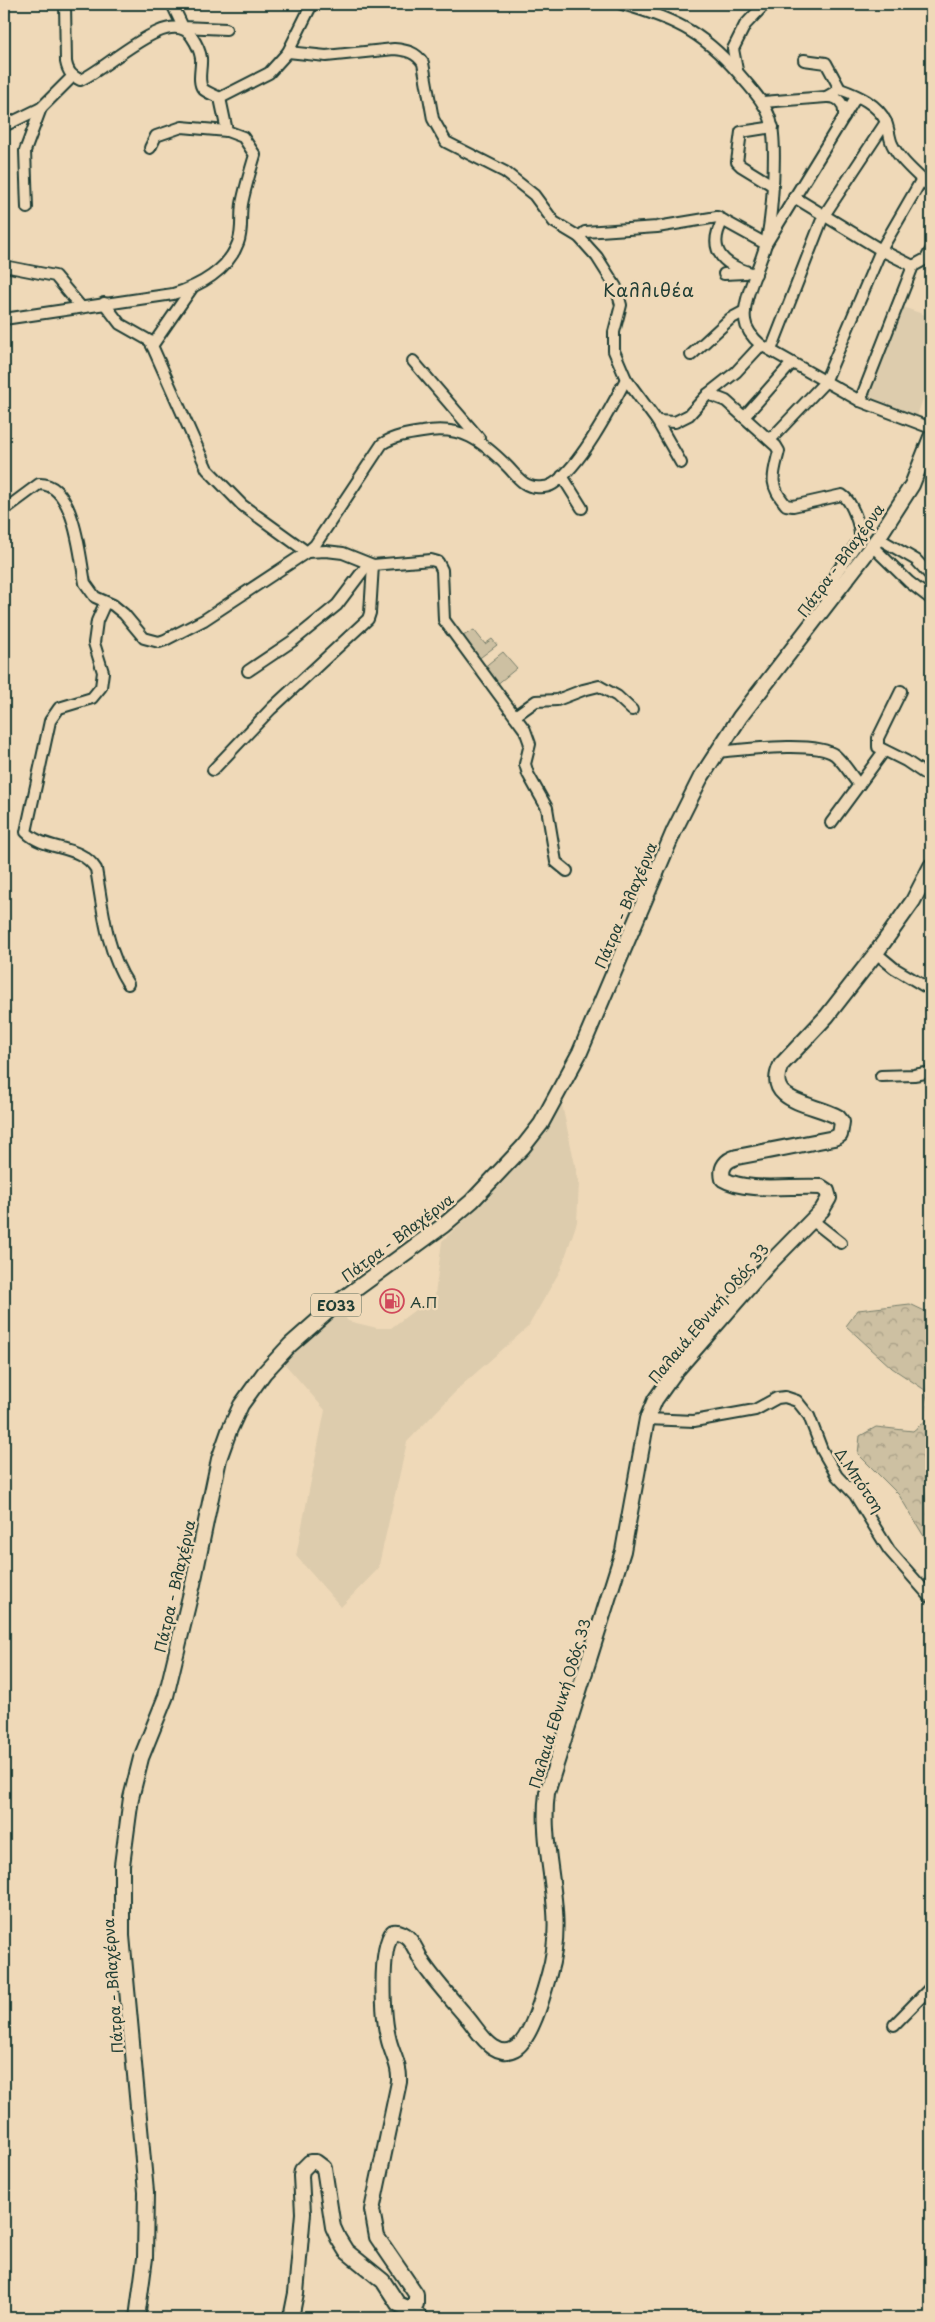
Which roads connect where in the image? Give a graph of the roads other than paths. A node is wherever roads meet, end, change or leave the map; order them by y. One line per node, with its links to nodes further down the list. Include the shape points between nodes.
1 (65, 4): 11 (street, via 67,71)
2 (172, 4): 6 (street)
3 (312, 4): 8 (street)
4 (622, 4): 10 (street, via 679,23 706,41)
5 (765, 4): 10 (street, via 745,25 732,50)
6 (182, 27): 7 (street); 11 (street, via 169,26 160,30 89,77 80,80); 15 (street, via 198,48 203,89)
7 (226, 29)
8 (288, 52): 15 (street, via 269,73); 31 (street, via 326,56 394,49 419,57 423,63 433,119 446,142 505,172 534,195 554,222)
9 (804, 60): 12 (street, via 826,63)
10 (737, 71): 16 (street)
11 (73, 76): 17 (street)
12 (840, 89): 13 (street); 14 (street)
13 (826, 97): 16 (street); 18 (street, via 840,100 845,109)
14 (856, 97): 18 (street); 19 (street, via 876,107)
15 (220, 98): 22 (street)
16 (763, 102): 21 (street)
17 (41, 108): 20 (street); 28 (street, via 25,151)
18 (844, 117): 27 (street)
19 (886, 122): 24 (street, via 892,145); 29 (street)
20 (4, 126)
21 (772, 127): 25 (street); 25 (street, via 741,132 737,162)
22 (227, 131): 23 (street, via 182,127 156,136); 39 (street, via 243,137 254,155 242,205 238,243 224,265)
23 (150, 148)
24 (922, 179): 26 (street); 33 (street)
25 (772, 184): 32 (street)
26 (931, 188)
27 (794, 197): 29 (street); 32 (street)
28 (27, 208)
29 (823, 217): 33 (street); 46 (street)
30 (723, 220): 31 (street, via 717,217 657,228 585,232); 32 (street); 37 (street, via 715,240 716,250 736,268)
31 (579, 236): 50 (street, via 616,287 621,305 614,332 614,351)
32 (766, 244): 37 (street)
33 (881, 250): 36 (street); 51 (street)
34 (931, 250): 36 (street, via 926,259)
35 (4, 266): 41 (street, via 55,276)
36 (913, 266): 53 (street)
37 (753, 273): 38 (street); 42 (street)
38 (724, 274)
39 (192, 288): 40 (street, via 173,294); 45 (street)
40 (104, 303): 41 (street); 45 (street, via 120,324 150,341)
41 (81, 307): 43 (street)
42 (745, 311): 44 (street, via 747,328); 47 (street, via 730,318)
43 (4, 319)
44 (761, 345): 46 (street); 52 (street, via 736,372)
45 (152, 346): 64 (street, via 207,469 242,505)
46 (771, 350): 49 (street)
47 (691, 355)
48 (413, 361): 58 (street)
49 (792, 363): 51 (street); 54 (street)
50 (626, 379): 55 (street); 60 (street, via 584,450)
51 (825, 382): 53 (street); 57 (street)
52 (708, 394): 54 (street, via 726,401); 55 (street, via 689,415 675,422)
53 (860, 400): 56 (street)
54 (744, 417): 57 (street)
55 (657, 421): 59 (street)
56 (930, 430): 63 (main road, Πάτρα - Βλαχέρνα / ΕΟ33, via 912,485)
57 (770, 440): 69 (street, via 779,451 772,482 786,505 842,495 849,502 861,532 858,544 826,588)
58 (485, 444): 60 (street, via 525,484 538,488 552,485); 64 (street, via 454,431 428,431 390,439 382,444)
59 (681, 462)
60 (562, 476): 61 (street)
61 (582, 508)
62 (4, 510): 68 (street, via 39,484 50,486 67,504 73,520 85,583 94,597)
63 (875, 542): 66 (street, via 916,560); 67 (street, via 909,582); 69 (main road, Πάτρα - Βλαχέρνα / ΕΟ33)
64 (308, 552): 65 (street, via 342,553); 68 (street, via 204,620 165,640 144,638 124,614)
65 (370, 565): 70 (street, via 337,605 294,640); 73 (street, via 438,562 442,570 444,620); 76 (street, via 368,619 271,709)
66 (931, 576)
67 (931, 599)
68 (106, 603): 83 (street, via 97,622 94,643 103,672 101,687 92,698 60,708 50,721 26,832 33,839 80,854 93,864 109,945)
69 (826, 607): 75 (main road, Πάτρα - Βλαχέρνα / ΕΟ33, via 740,717)
70 (248, 670)
71 (901, 691): 74 (street, via 878,738 878,747)
72 (632, 710): 73 (street, via 600,686 557,700 536,701)
73 (515, 716): 81 (street, via 530,744 525,764 547,808 556,862)
74 (884, 751): 77 (street); 78 (street)
75 (717, 752): 78 (street, via 799,747 820,749 834,754); 94 (main road, Πάτρα - Βλαχέρνα / ΕΟ33, via 674,831 580,1052 541,1124 472,1201 341,1300 290,1345 241,1405 229,1431 219,1460 166,1696 141,1758 122,1865 122,1936 146,2192 145,2258)
76 (213, 770)
77 (931, 778)
78 (859, 785): 79 (street)
79 (831, 823)
80 (931, 866): 82 (main road, Παλαιά Εθνική Οδός 33, via 913,901)
81 (567, 871)
82 (876, 953): 84 (street); 87 (main road, Παλαιά Εθνική Οδός 33, via 826,1016 781,1065 777,1075 777,1086 784,1095 838,1117 842,1122 840,1135 736,1157 728,1161 722,1173 729,1182 742,1186 820,1187 827,1191 829,1198)
83 (128, 984)
84 (931, 990)
85 (931, 1072): 86 (street)
86 (881, 1076)
87 (812, 1220): 88 (street); 89 (main road, Παλαιά Εθνική Οδός 33, via 675,1372 655,1400)
88 (842, 1243)
89 (647, 1419): 90 (street, Δ.Μπότση, via 694,1421 755,1410 777,1398 797,1401 809,1416 834,1470 855,1495 889,1550); 93 (main road, Παλαιά Εθνική Οδός 33, via 623,1551 547,1793 544,1813 556,1907 554,1952 544,1992 523,2041 508,2051 491,2046 428,1971 406,1935 393,1932 386,1944 384,2019 400,2070 372,2210 377,2237 416,2294)
90 (931, 1598)
91 (931, 1987): 92 (street)
92 (894, 2025)
93 (413, 2308): 95 (main road, via 398,2304 383,2281 346,2251 333,2227 324,2168 310,2162 300,2176 303,2213); 96 (street)
94 (137, 2318)
95 (291, 2318)
96 (423, 2318)

